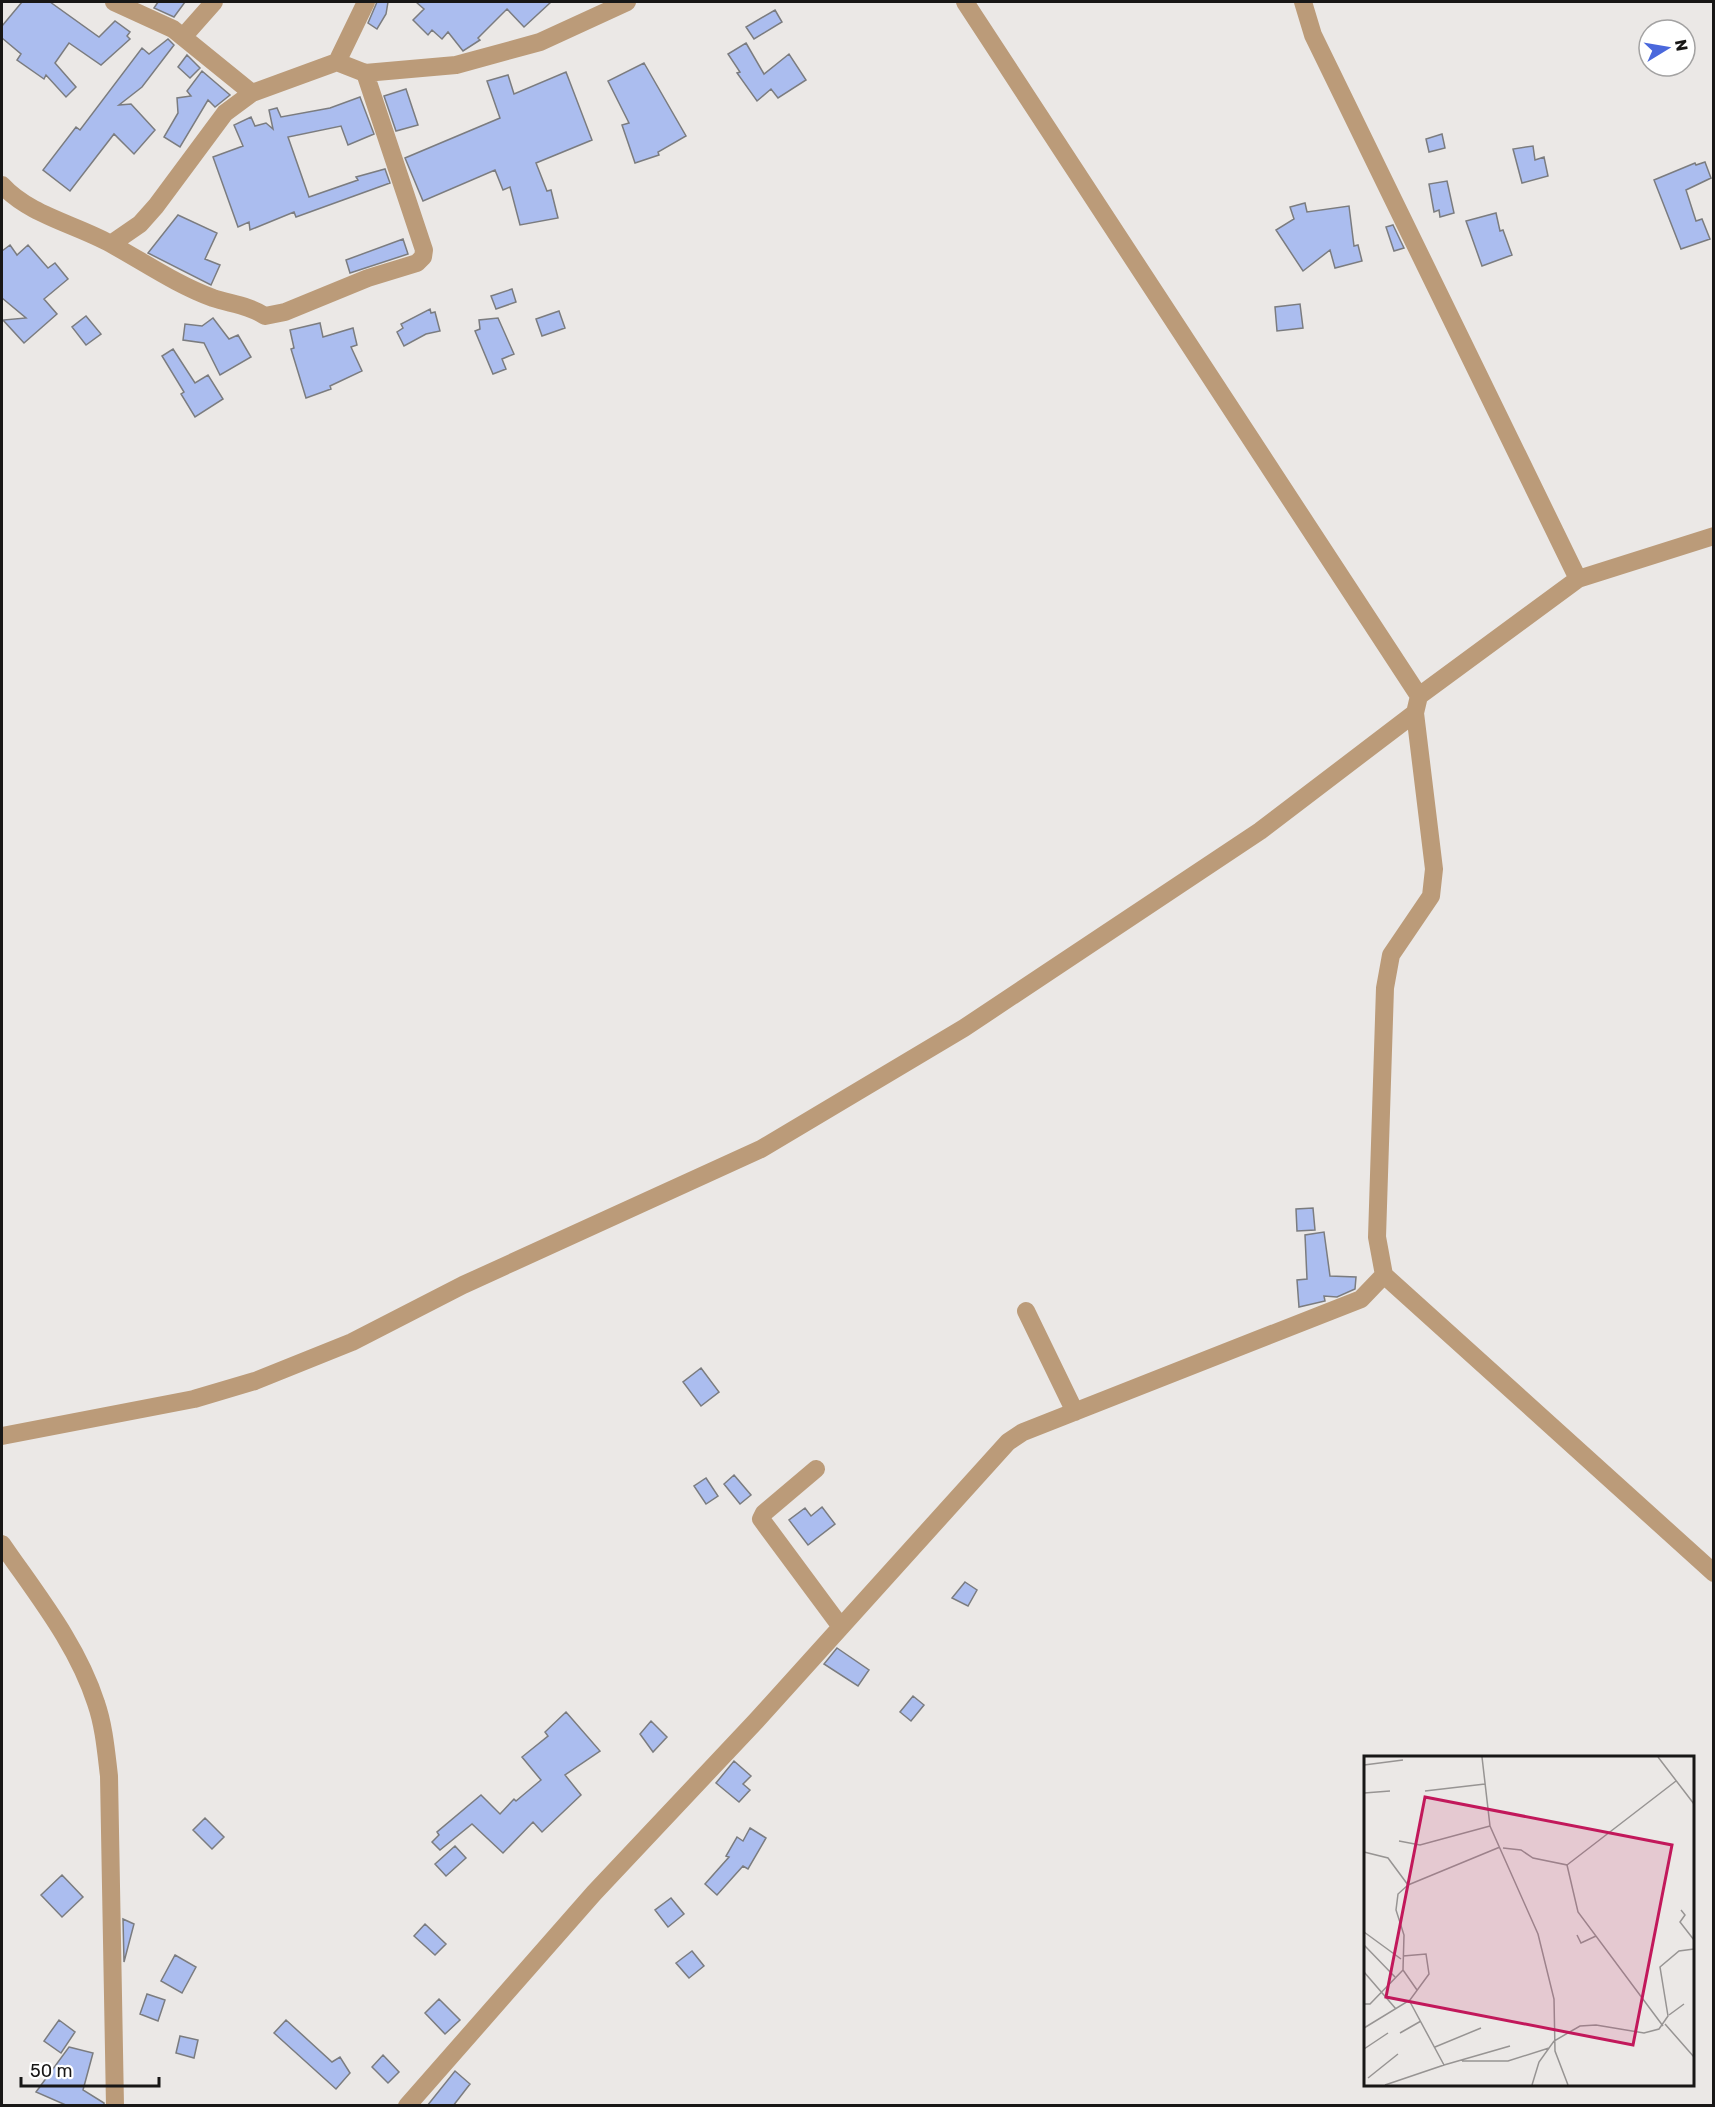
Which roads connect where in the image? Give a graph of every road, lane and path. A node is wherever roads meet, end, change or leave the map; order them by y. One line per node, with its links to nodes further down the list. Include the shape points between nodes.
1 (114, 2): 7 (street)
2 (214, 2): 7 (street)
3 (366, 2): 8 (street)
4 (627, 2): 9 (street, via 540,42 501,54 456,65)
5 (965, 2): 15 (street)
6 (1303, 2): 14 (street, via 1313,35)
7 (183, 37): 10 (street)
8 (337, 62): 9 (street); 10 (street)
9 (365, 73): 12 (street, via 424,250 417,263 265,316 253,308 213,298)
10 (252, 93): 12 (street, via 225,113 140,224)
11 (4, 193): 12 (street)
12 (111, 244)
13 (1713, 536): 14 (street)
14 (1578, 579): 15 (street)
15 (1417, 705): 16 (street, via 1434,869 1431,896 1391,955 1385,988 1377,1237); 19 (street, via 1240,844 963,1028 761,1149 463,1286 352,1342 255,1381 194,1399)
16 (1384, 1275): 18 (street, via 1361,1299); 22 (street)
17 (1026, 1311): 18 (street)
18 (1075, 1412): 23 (street, via 1023,1431 1008,1442)
19 (2, 1436)
20 (816, 1469): 23 (street, via 761,1519)
21 (2, 1544): 24 (street, via 70,1642 96,1702 105,1741 109,1776)
22 (1713, 1573)
23 (841, 1627): 25 (street, via 594,1893)
24 (115, 2106)
25 (407, 2106)

